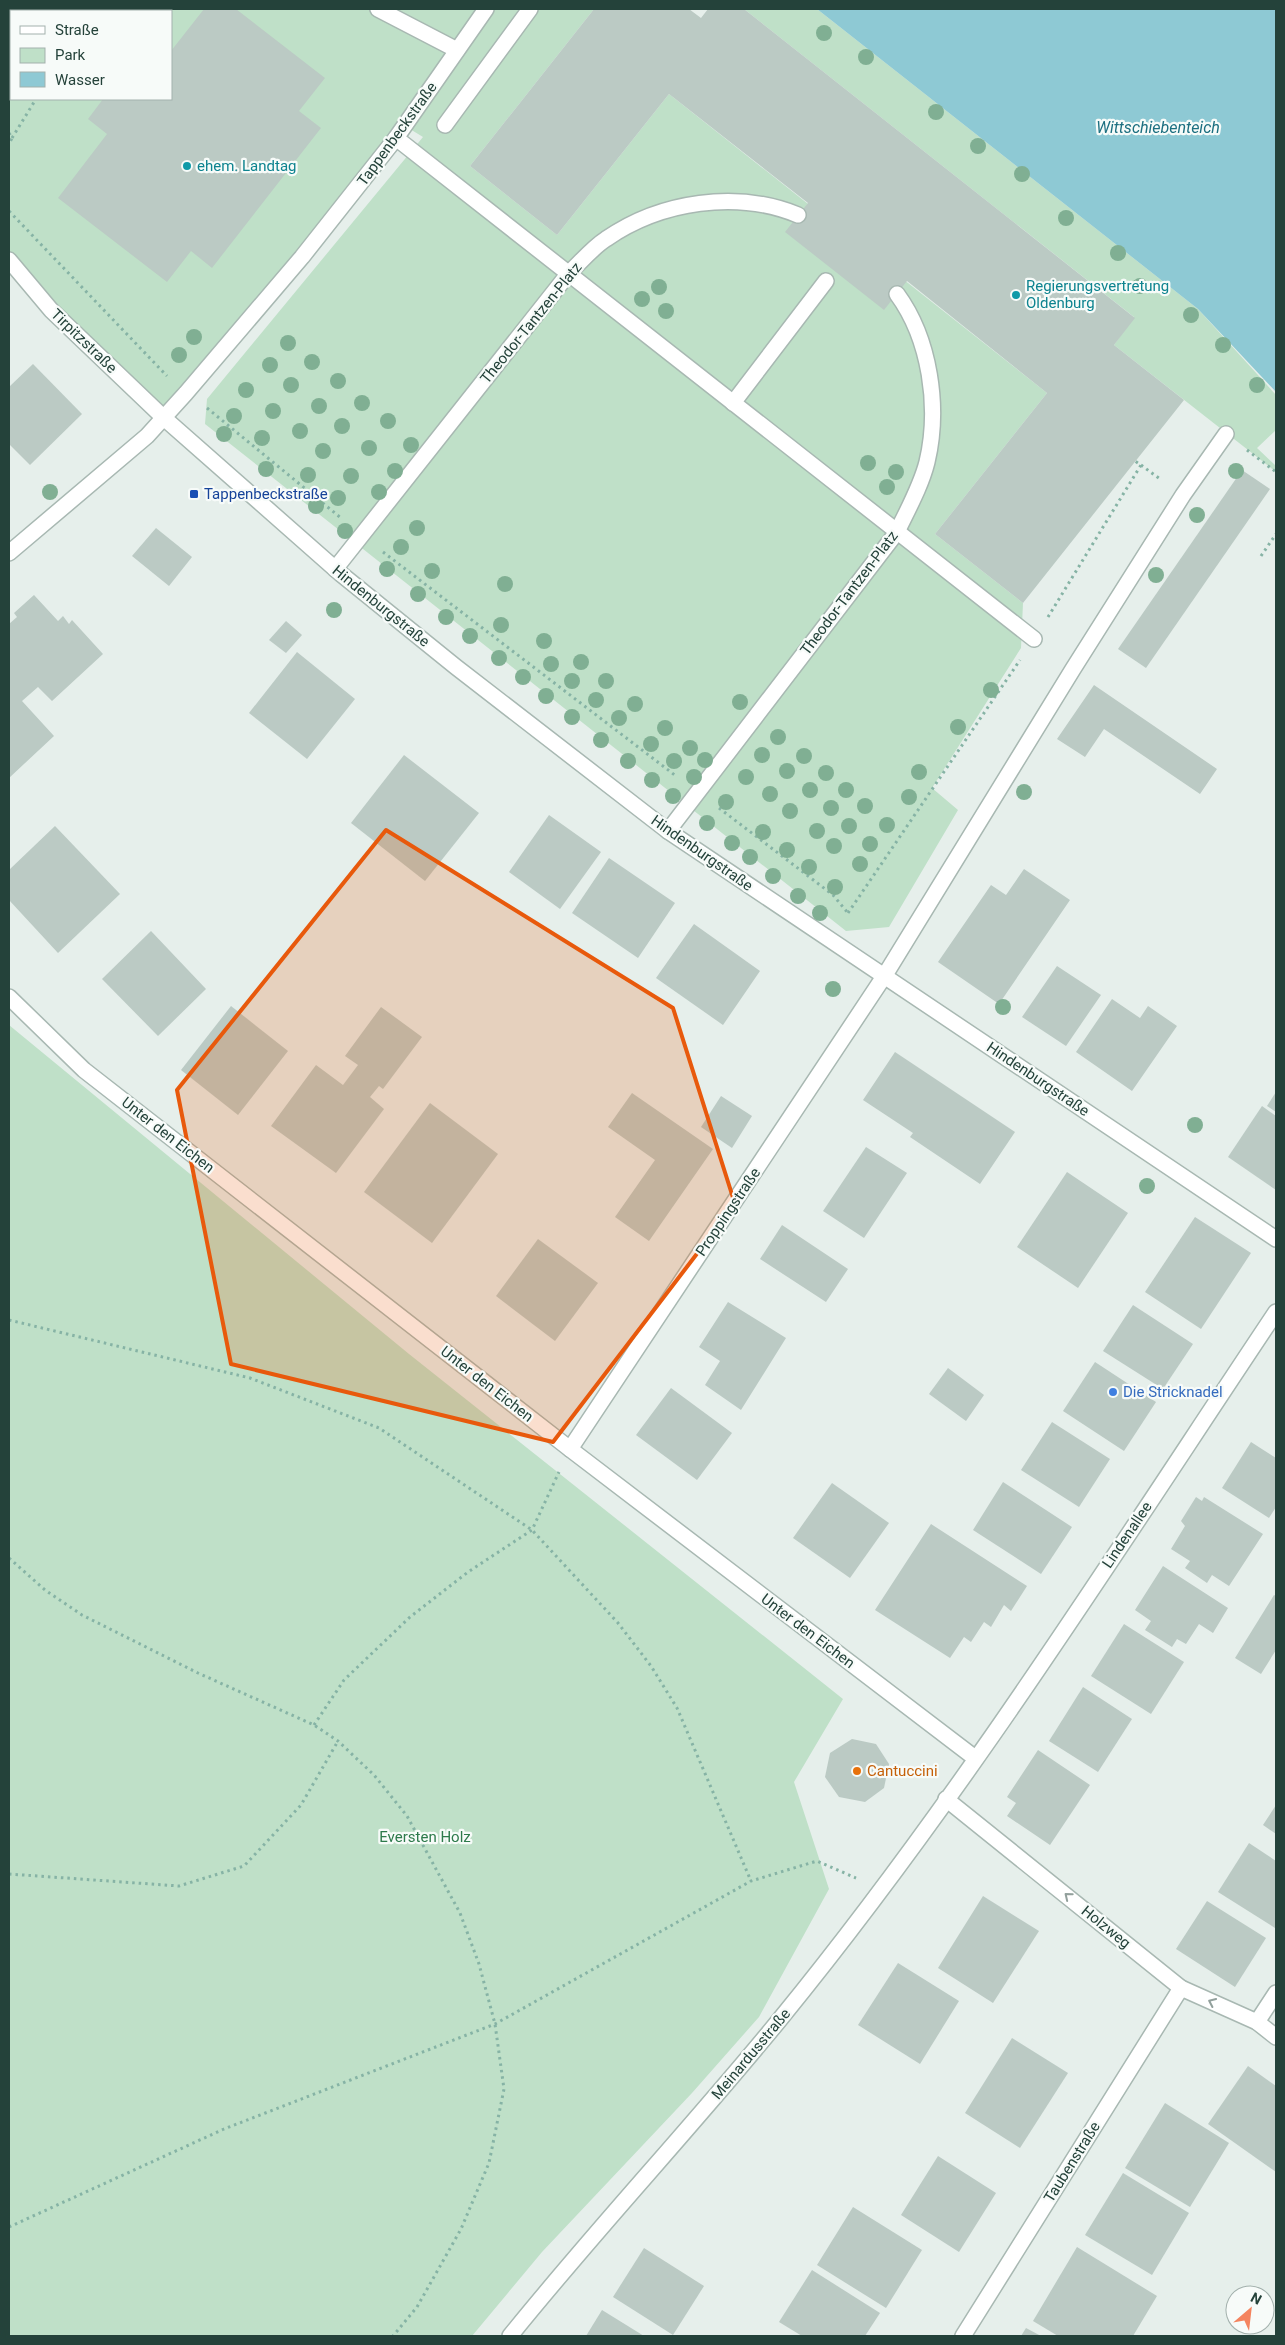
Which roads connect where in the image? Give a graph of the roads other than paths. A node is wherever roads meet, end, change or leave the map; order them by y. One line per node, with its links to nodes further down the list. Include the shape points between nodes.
1 (378, 9): 4 (street)
2 (486, 9): 4 (street, Tappenbeckstraße)
3 (530, 9): 5 (street)
4 (457, 50): 6 (street, Tappenbeckstraße)
5 (445, 125)
6 (396, 138): 9 (street); 13 (street, Tappenbeckstraße, via 302,257)
7 (798, 215): 9 (street, Theodor-Tantzen-Platz, via 776,206 748,201 709,202 670,210 637,222 605,240)
8 (9, 260): 13 (street, Tirpitzstraße, via 52,310)
9 (569, 273): 12 (street); 17 (street, Theodor-Tantzen-Platz)
10 (826, 281): 12 (street)
11 (897, 294): 15 (street, Theodor-Tantzen-Platz, via 911,313 920,334 930,378 931,421 927,461 915,496)
12 (733, 403): 15 (street)
13 (164, 418): 16 (street, Tappenbeckstraße, via 75,499); 17 (street, Hindenburgstraße)
14 (1226, 434): 20 (street, Proppingstraße, via 1183,495 1073,668)
15 (897, 532): 18 (street); 19 (street, Theodor-Tantzen-Platz)
16 (9, 553)
17 (335, 570): 19 (street, Hindenburgstraße)
18 (1034, 639)
19 (668, 831): 20 (street, Hindenburgstraße)
20 (885, 975): 22 (street, Hindenburgstraße); 24 (street, Proppingstraße)
21 (9, 997): 24 (street, Unter den Eichen, via 84,1070)
22 (1276, 1239)
23 (1276, 1312): 25 (street, Lindenallee)
24 (570, 1449): 25 (street, Unter den Eichen)
25 (975, 1758): 26 (street, Meinardusstraße)
26 (946, 1799): 27 (street, Holzweg, one-way to 26); 31 (street, Meinardusstraße, via 782,2018)
27 (1182, 1988): 29 (street, Holzweg, one-way to 27); 32 (street, Taubenstraße)
28 (1276, 1993): 29 (street)
29 (1257, 2022): 30 (street, Holzweg)
30 (1276, 2037)
31 (510, 2336)
32 (963, 2336)

